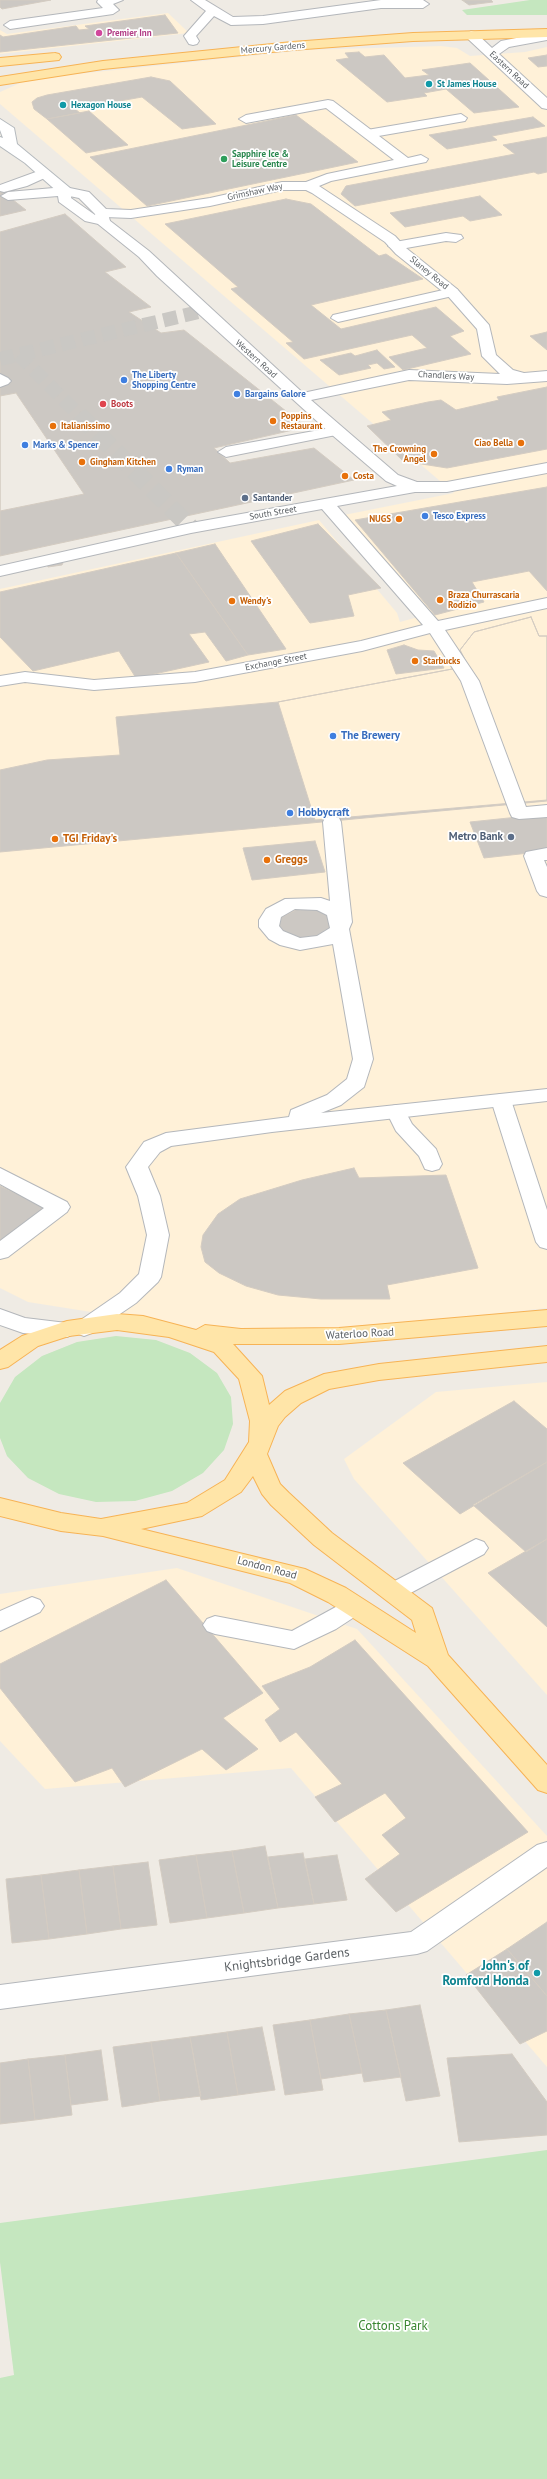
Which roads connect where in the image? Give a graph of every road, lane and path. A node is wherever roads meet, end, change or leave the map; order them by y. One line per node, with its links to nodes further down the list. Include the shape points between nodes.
1 (117, 0): 5 (street, via 103,2 113,10)
2 (197, 0): 4 (street)
3 (424, 4): 4 (street, via 380,4 250,21 231,21)
4 (213, 10): 12 (street, via 190,36)
5 (10, 25)
6 (391, 26): 10 (main road, via 439,29)
7 (304, 32): 8 (main road, Mercury Gardens)
8 (288, 34)
9 (547, 34): 10 (main road, Mercury Gardens); 14 (street, via 506,44)
10 (471, 35): 14 (street, Eastern Road); 17 (main road, Mercury Gardens, via 207,54)
11 (208, 40): 12 (main road)
12 (193, 41): 13 (main road)
13 (178, 43)
14 (492, 54): 18 (street, Eastern Road)
15 (67, 55): 16 (main road)
16 (0, 62)
17 (0, 81)
18 (546, 104)
19 (461, 118): 22 (lane)
20 (246, 119): 22 (street, via 328,104)
21 (0, 123): 23 (street, via 9,131)
22 (367, 134): 25 (street)
23 (5, 143): 26 (street)
24 (421, 159): 25 (street, Grimshaw Way)
25 (405, 162): 27 (street, Grimshaw Way, via 327,178)
26 (44, 173): 28 (street); 29 (lane)
27 (308, 186): 30 (street, Grimshaw Way, via 282,186 210,202); 31 (street, Slaney Road, via 390,239 398,249)
28 (65, 191): 29 (lane); 30 (street, Western Road, via 84,194)
29 (4, 192)
30 (103, 217): 37 (street, Western Road)
31 (452, 292): 32 (lane); 35 (street, Slaney Road, via 484,328 489,356 504,371)
32 (338, 318)
33 (547, 376): 35 (street, Chandlers Way)
34 (0, 378): 36 (street, via 4,381)
35 (524, 378): 37 (street, Chandlers Way, via 409,375)
36 (0, 382)
37 (300, 398): 38 (street, Western Road)
38 (336, 431): 39 (lane); 41 (street, Western Road, via 392,478)
39 (226, 452)
40 (547, 468): 41 (street, South Street, via 447,487)
41 (415, 487): 42 (street, South Street)
42 (328, 504): 43 (street, South Street, via 191,528); 45 (street)
43 (0, 571)
44 (547, 603): 45 (street, Exchange Street)
45 (434, 626): 46 (street, Exchange Street, via 362,646 195,677 94,685 25,677); 47 (street, via 470,681 519,813)
46 (0, 681)
47 (547, 810)
48 (332, 822): 54 (street, via 342,922 339,930 320,942 300,944 276,935 269,927 273,912 292,903 321,904 336,912 339,924 340,931 363,1059 357,1082 334,1100)
49 (547, 854): 50 (street, via 533,856)
50 (547, 890)
51 (547, 1095): 52 (street)
52 (501, 1100): 53 (street); 57 (lane)
53 (396, 1111): 54 (street); 55 (lane, via 403,1127 429,1154)
54 (272, 1125): 61 (street, via 166,1140 152,1147 137,1167 149,1196 158,1235 150,1277 128,1298)
55 (432, 1164)
56 (0, 1175): 58 (street, via 59,1206)
57 (547, 1242)
58 (0, 1252)
59 (0, 1317): 61 (street, via 23,1325)
60 (547, 1318): 62 (main road, Waterloo Road, via 339,1336 241,1337)
61 (75, 1329): 62 (main road, via 117,1322); 64 (main road, via 30,1341)
62 (172, 1330): 65 (main road, via 222,1346 250,1376 262,1421)
63 (547, 1354): 65 (main road, via 379,1372 324,1382 299,1394 277,1410 267,1424)
64 (0, 1361)
65 (258, 1448): 67 (main road, via 233,1486 193,1510); 69 (main road, London Road, via 270,1488 280,1499 323,1540)
66 (4, 1504): 67 (main road, London Road, via 61,1522)
67 (101, 1528): 71 (main road, London Road, via 296,1575)
68 (476, 1548): 69 (lane)
69 (393, 1592): 74 (main road, London Road, via 423,1615)
70 (32, 1606): 72 (lane)
71 (354, 1606): 73 (lane, via 294,1640); 74 (main road, London Road)
72 (0, 1622)
73 (215, 1625)
74 (437, 1659): 75 (main road, London Road)
75 (547, 1783)
76 (547, 1853): 77 (street, Knightsbridge Gardens, via 417,1943)
77 (0, 1997)

